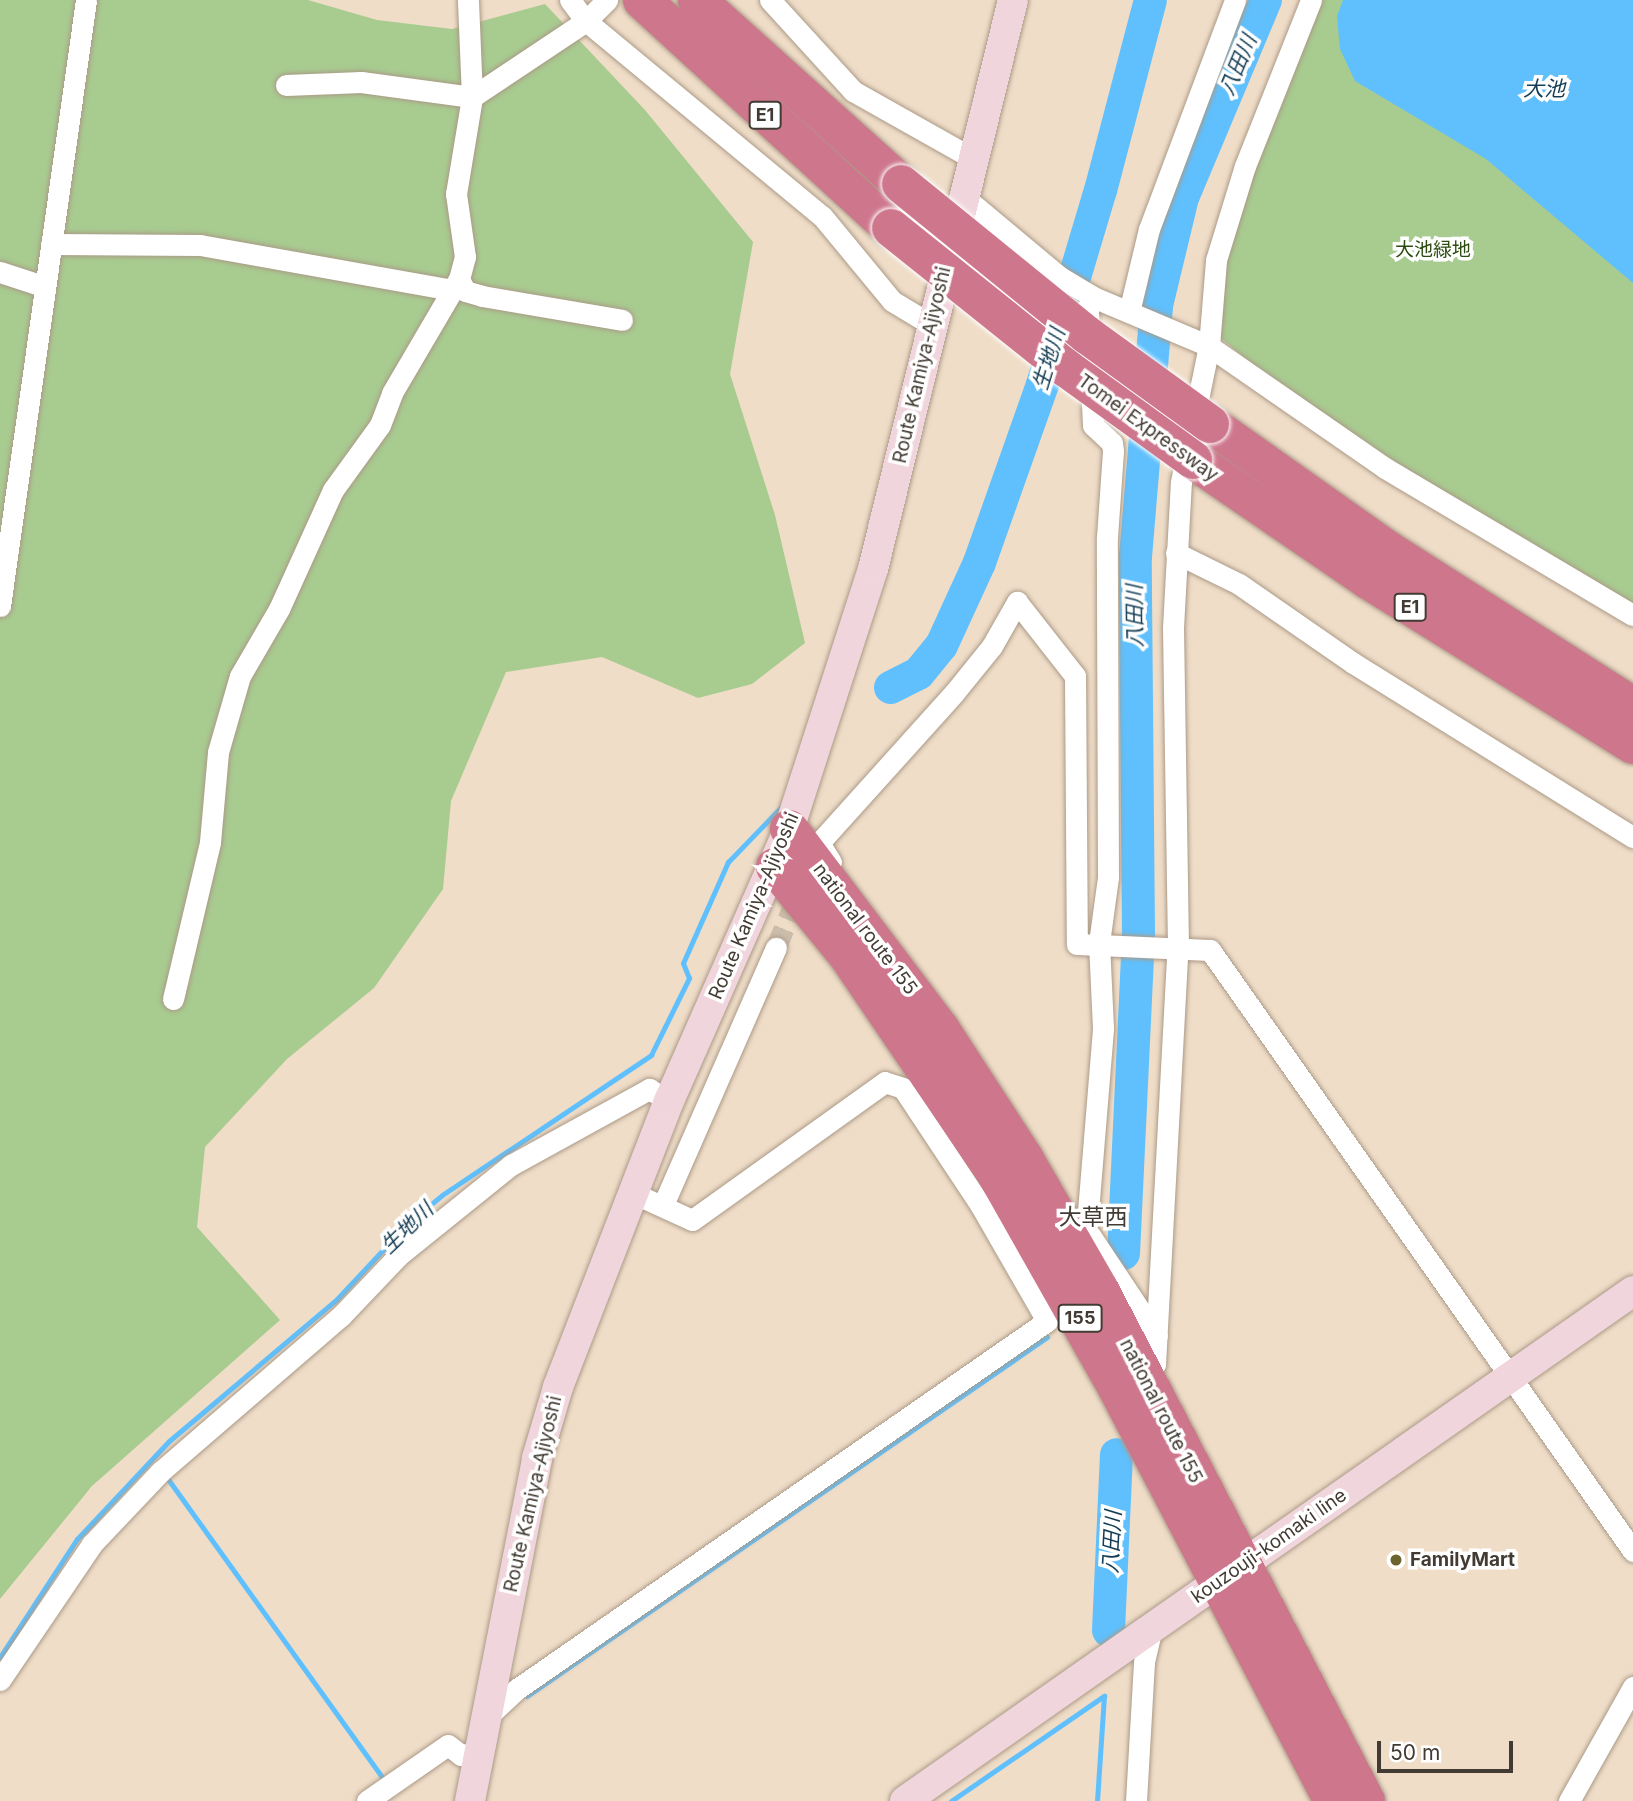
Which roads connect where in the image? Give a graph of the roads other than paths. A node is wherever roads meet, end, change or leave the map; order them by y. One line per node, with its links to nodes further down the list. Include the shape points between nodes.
1 (86, 0): 16 (street)
2 (468, 0): 13 (street)
3 (570, 0): 11 (street)
4 (607, 0): 11 (street)
5 (642, 0): 31 (highway, Tomei Expressway / E1, bridge, via 891,228 1066,368 1368,580)
6 (697, 0): 28 (highway, Tomei Expressway / E1, bridge, via 901,184 1087,335 1388,550)
7 (770, 0): 14 (street, via 853,91)
8 (1013, 0): 14 (main road, Route Kamiya-Ajiyoshi)
9 (1235, 0): 21 (street, via 1149,229)
10 (1311, 0): 24 (street, via 1245,166 1216,260)
11 (586, 21): 13 (street); 23 (street, via 822,216 892,302)
12 (286, 85): 13 (street, via 361,82)
13 (472, 97): 18 (street, via 456,194 465,257)
14 (972, 158): 15 (main road, Route Kamiya-Ajiyoshi)
15 (963, 196): 20 (street, via 1060,277); 23 (main road, Route Kamiya-Ajiyoshi)
16 (51, 244): 18 (street, via 200,245); 19 (street)
17 (0, 272): 19 (street)
18 (456, 284): 22 (street, via 482,296); 38 (street, via 392,393 380,425 333,490 279,609 240,676 218,752 210,842)
19 (43, 286): 26 (street)
20 (1093, 297): 21 (street); 35 (street, via 1088,307 1093,425 1114,451 1107,537 1108,877)
21 (1129, 312): 24 (street)
22 (622, 320)
23 (932, 325): 32 (main road, Route Kamiya-Ajiyoshi, via 873,569)
24 (1209, 346): 25 (street, via 1181,482); 27 (street, via 1385,468)
25 (1175, 553): 33 (street, via 1239,584 1353,663); 36 (street)
26 (0, 606)
27 (1633, 615)
28 (1579, 673): 29 (highway); 30 (highway, Tomei Expressway / E1)
29 (1633, 699)
30 (1633, 706)
31 (1633, 745)
32 (789, 829): 34 (main road, Route Kamiya-Ajiyoshi); 42 (highway, national route 155 / 155, via 941,1030)
33 (1633, 836)
34 (775, 867): 39 (main road, Route Kamiya-Ajiyoshi); 48 (highway, national route 155 / 155, via 848,956 996,1174)
35 (1103, 943): 36 (street); 42 (street, via 1103,1028); 42 (street, via 1077,944 1075,676 1017,601 992,646 962,684 819,843 916,974 1038,1156)
36 (1172, 945): 44 (street); 46 (street, via 1210,950)
37 (776, 948): 41 (street)
38 (173, 999)
39 (669, 1101): 40 (main road, Route Kamiya-Ajiyoshi); 50 (street, via 649,1089 522,1159 399,1255 341,1316 160,1472 100,1535)
40 (634, 1194): 41 (street); 52 (main road, Route Kamiya-Ajiyoshi, via 558,1387 541,1446)
41 (663, 1205): 52 (street, via 692,1220 886,1082 904,1088 982,1206 1046,1321 517,1689)
42 (1087, 1248): 44 (street); 45 (highway, national route 155 / 155)
43 (1633, 1291): 46 (main road, kouzouji-komaki line)
44 (1157, 1336): 45 (street, via 1156,1364)
45 (1142, 1376): 48 (highway, national route 155 / 155)
46 (1511, 1376): 47 (street); 48 (main road, kouzouji-komaki line)
47 (1633, 1551)
48 (1231, 1574): 49 (main road, kouzouji-komaki line); 58 (highway, national route 155 / 155); 59 (highway, national route 155 / 155)
49 (1152, 1627): 56 (main road, kouzouji-komaki line); 57 (street, via 1144,1662)
50 (0, 1680)
51 (1633, 1687): 60 (street)
52 (484, 1721): 53 (main road, Route Kamiya-Ajiyoshi)
53 (479, 1752): 54 (street, via 461,1755 448,1745); 55 (main road, Route Kamiya-Ajiyoshi)
54 (367, 1801)
55 (470, 1801)
56 (905, 1801)
57 (1136, 1801)
58 (1333, 1801)
59 (1366, 1801)
60 (1569, 1801)

